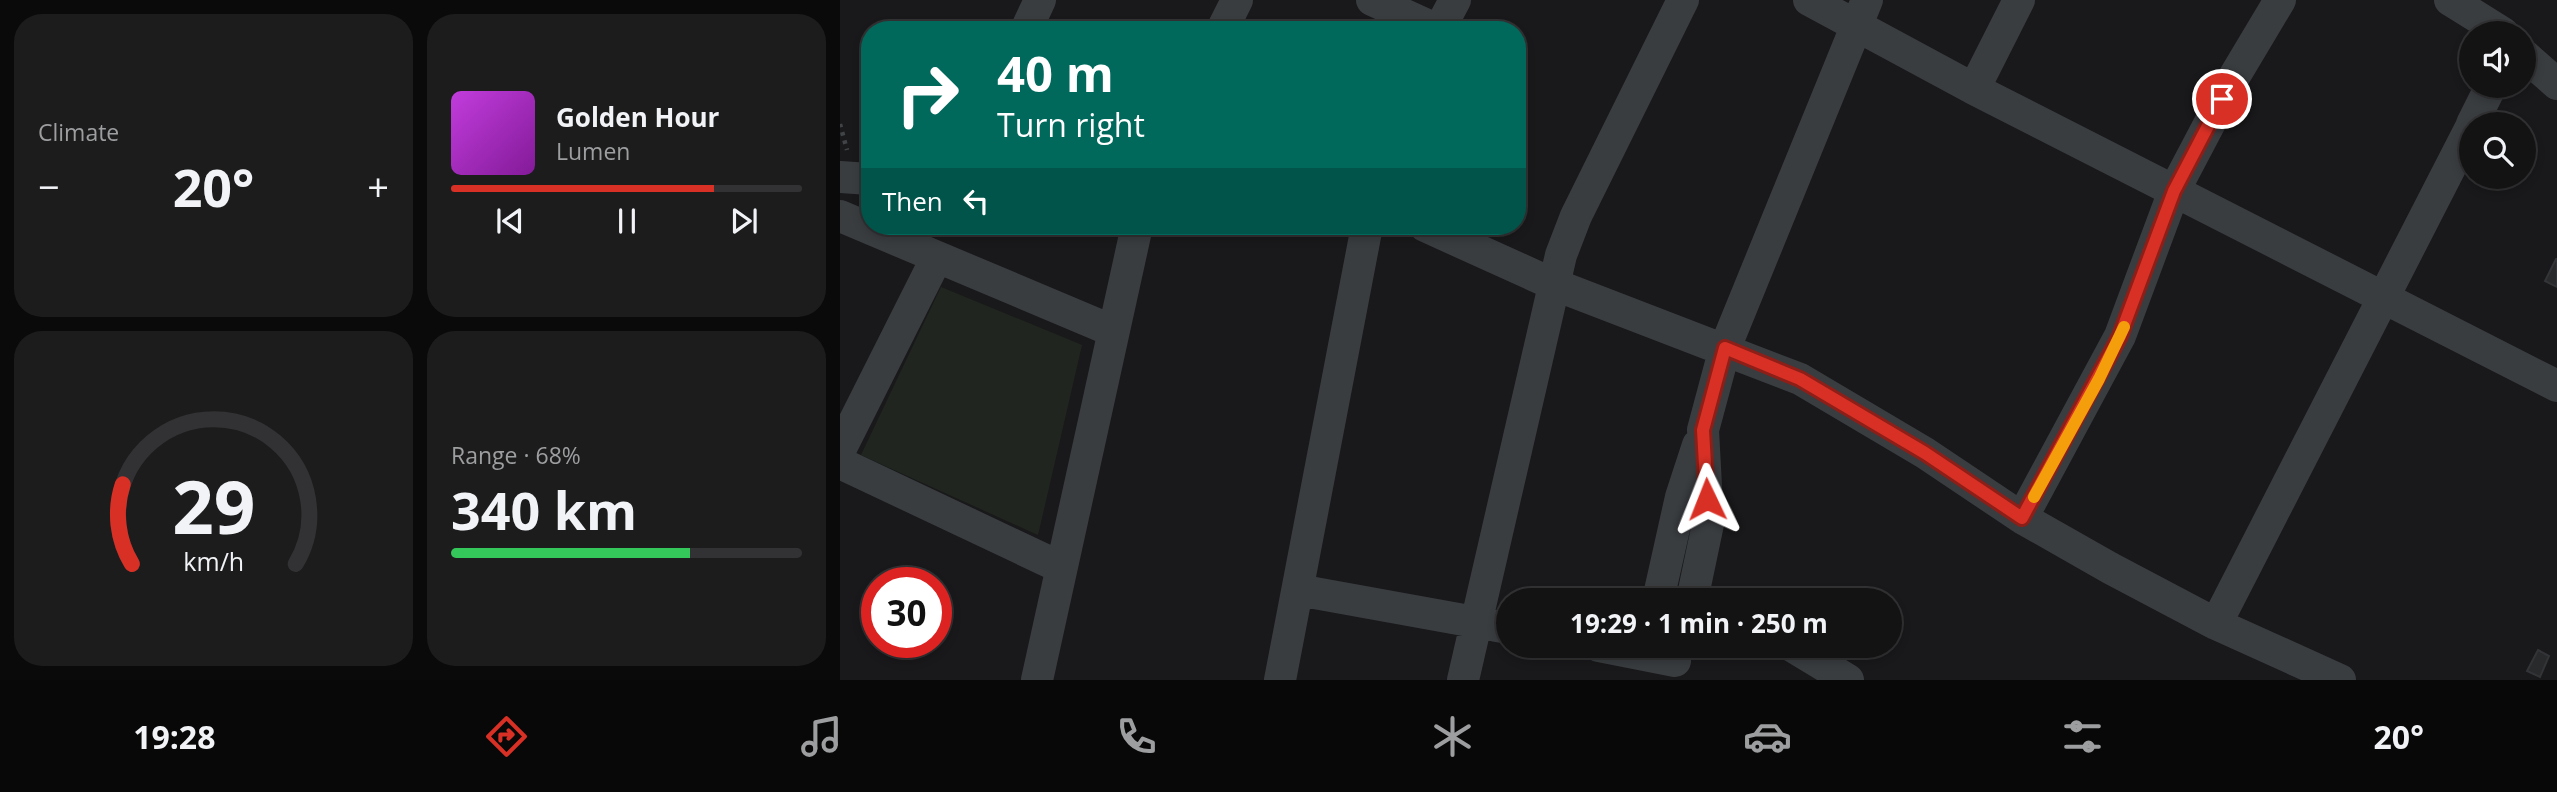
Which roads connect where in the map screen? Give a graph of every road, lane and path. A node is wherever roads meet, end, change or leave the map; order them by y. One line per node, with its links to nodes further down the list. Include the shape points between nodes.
1 (1041, 0): 11 (street)
2 (1237, 0): 12 (street)
3 (1372, 0): 13 (street)
4 (1455, 0): 14 (street)
5 (1683, 0): 30 (street, via 1576,216)
6 (1809, 0): 10 (street)
7 (2019, 0): 18 (street)
8 (2280, 0): 22 (street)
9 (2450, 0): 15 (street)
10 (1861, 12): 18 (street); 33 (street)
11 (1030, 21)
12 (1226, 21)
13 (1419, 21)
14 (1444, 21)
15 (2484, 21)
16 (2536, 66): 17 (street)
17 (2557, 85)
18 (1974, 89): 22 (street)
19 (2459, 151): 31 (street)
20 (840, 177): 21 (street)
21 (861, 178)
22 (2174, 191): 31 (street); 38 (street, via 2120,336)
23 (840, 216): 24 (street)
24 (861, 225)
25 (882, 235): 29 (street)
26 (1135, 235): 32 (street)
27 (1365, 235): 42 (street)
28 (1445, 235): 30 (street)
29 (936, 259): 32 (street); 36 (street)
30 (1553, 284): 33 (street); 43 (street)
31 (2385, 299): 34 (street); 44 (street)
32 (1113, 331): 39 (street)
33 (1725, 348): 35 (street); 38 (street, via 1800,379 1925,453)
34 (2557, 386)
35 (1703, 430): 40 (street, via 1681,497); 41 (street, via 1708,524)
36 (840, 450)
37 (840, 463): 39 (street)
38 (2022, 518): 44 (street)
39 (1060, 567): 47 (street)
40 (1661, 588)
41 (1702, 588)
42 (1298, 590): 43 (street); 48 (street)
43 (1476, 621): 45 (street); 49 (street)
44 (2217, 624): 51 (street)
45 (1496, 625)
46 (1812, 658): 50 (street)
47 (1037, 680)
48 (1280, 680)
49 (1463, 680)
50 (1848, 680)
51 (2340, 680)

